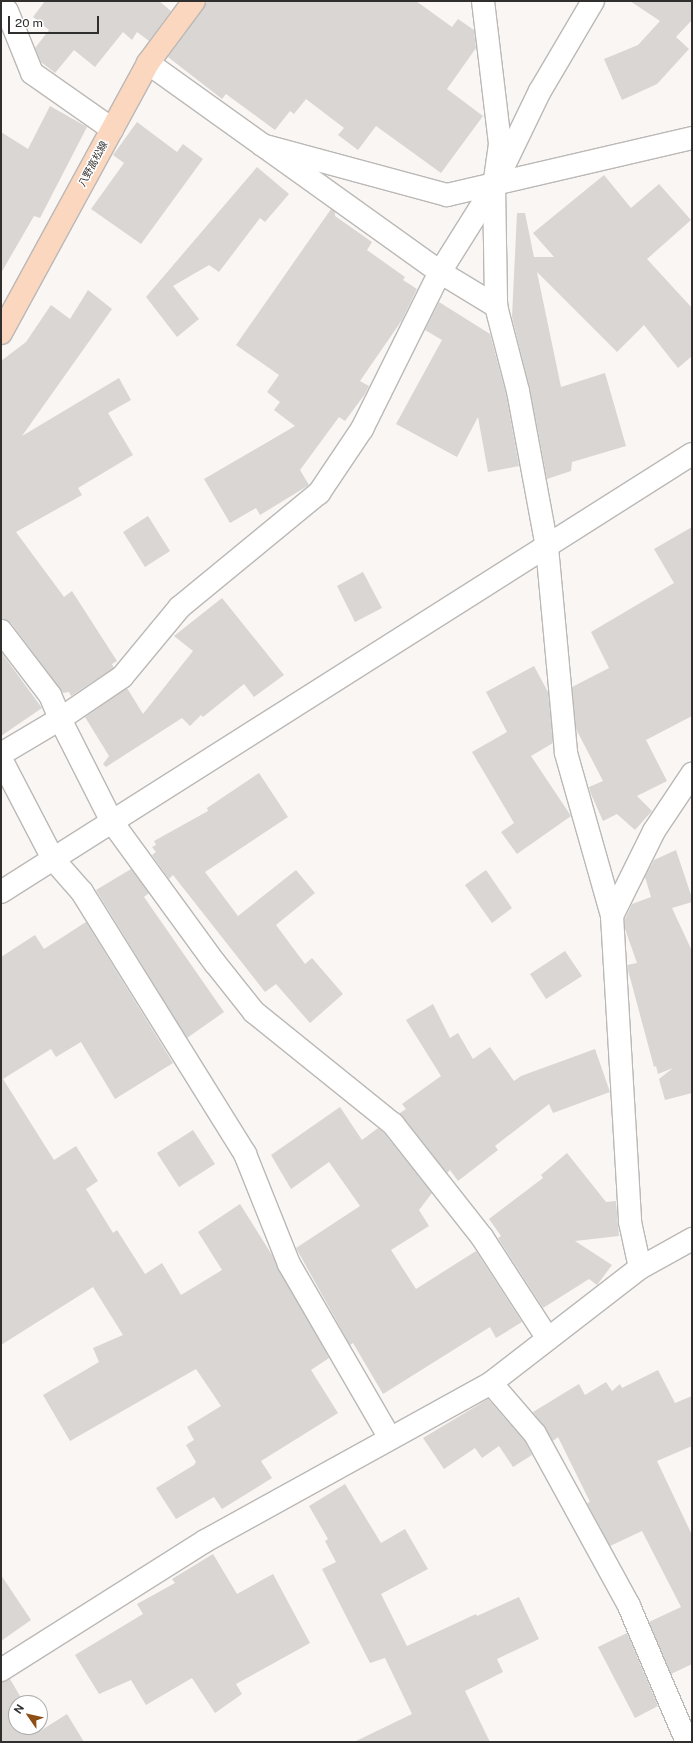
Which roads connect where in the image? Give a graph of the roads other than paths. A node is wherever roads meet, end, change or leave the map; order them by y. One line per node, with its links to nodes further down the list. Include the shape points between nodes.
1 (194, 1): 5 (main road, 八野高松線)
2 (483, 1): 9 (street, via 500,144)
3 (593, 1): 9 (street, via 540,91)
4 (1, 9): 6 (street, via 7,12 32,73)
5 (148, 63): 6 (main road, 八野高松線); 8 (street)
6 (112, 129): 12 (main road, 八野高松線)
7 (692, 138): 9 (street)
8 (262, 145): 9 (street, via 447,195); 10 (street)
9 (494, 186): 10 (street); 11 (street)
10 (440, 272): 11 (street); 16 (street, via 362,429 319,493 180,607 122,677)
11 (496, 306): 14 (street, via 518,392)
12 (1, 333)
13 (692, 454): 14 (street)
14 (547, 547): 20 (street); 23 (street, via 566,753)
15 (1, 631): 16 (street, via 50,695)
16 (60, 719): 17 (street); 20 (street)
17 (1, 754)
18 (1, 759): 21 (street)
19 (692, 774): 23 (street, via 654,831)
20 (112, 822): 21 (street); 26 (street, via 254,1012 394,1124 482,1237)
21 (53, 859): 22 (street); 28 (street, via 82,892 245,1154 289,1264)
22 (1, 892)
23 (612, 916): 25 (street, via 630,1222)
24 (692, 1239): 25 (street)
25 (640, 1268): 26 (street)
26 (548, 1338): 27 (street)
27 (491, 1382): 28 (street); 30 (street, via 535,1434 543,1448 629,1606)
28 (390, 1438): 29 (street, via 205,1541)
29 (1, 1670)
30 (687, 1742)

